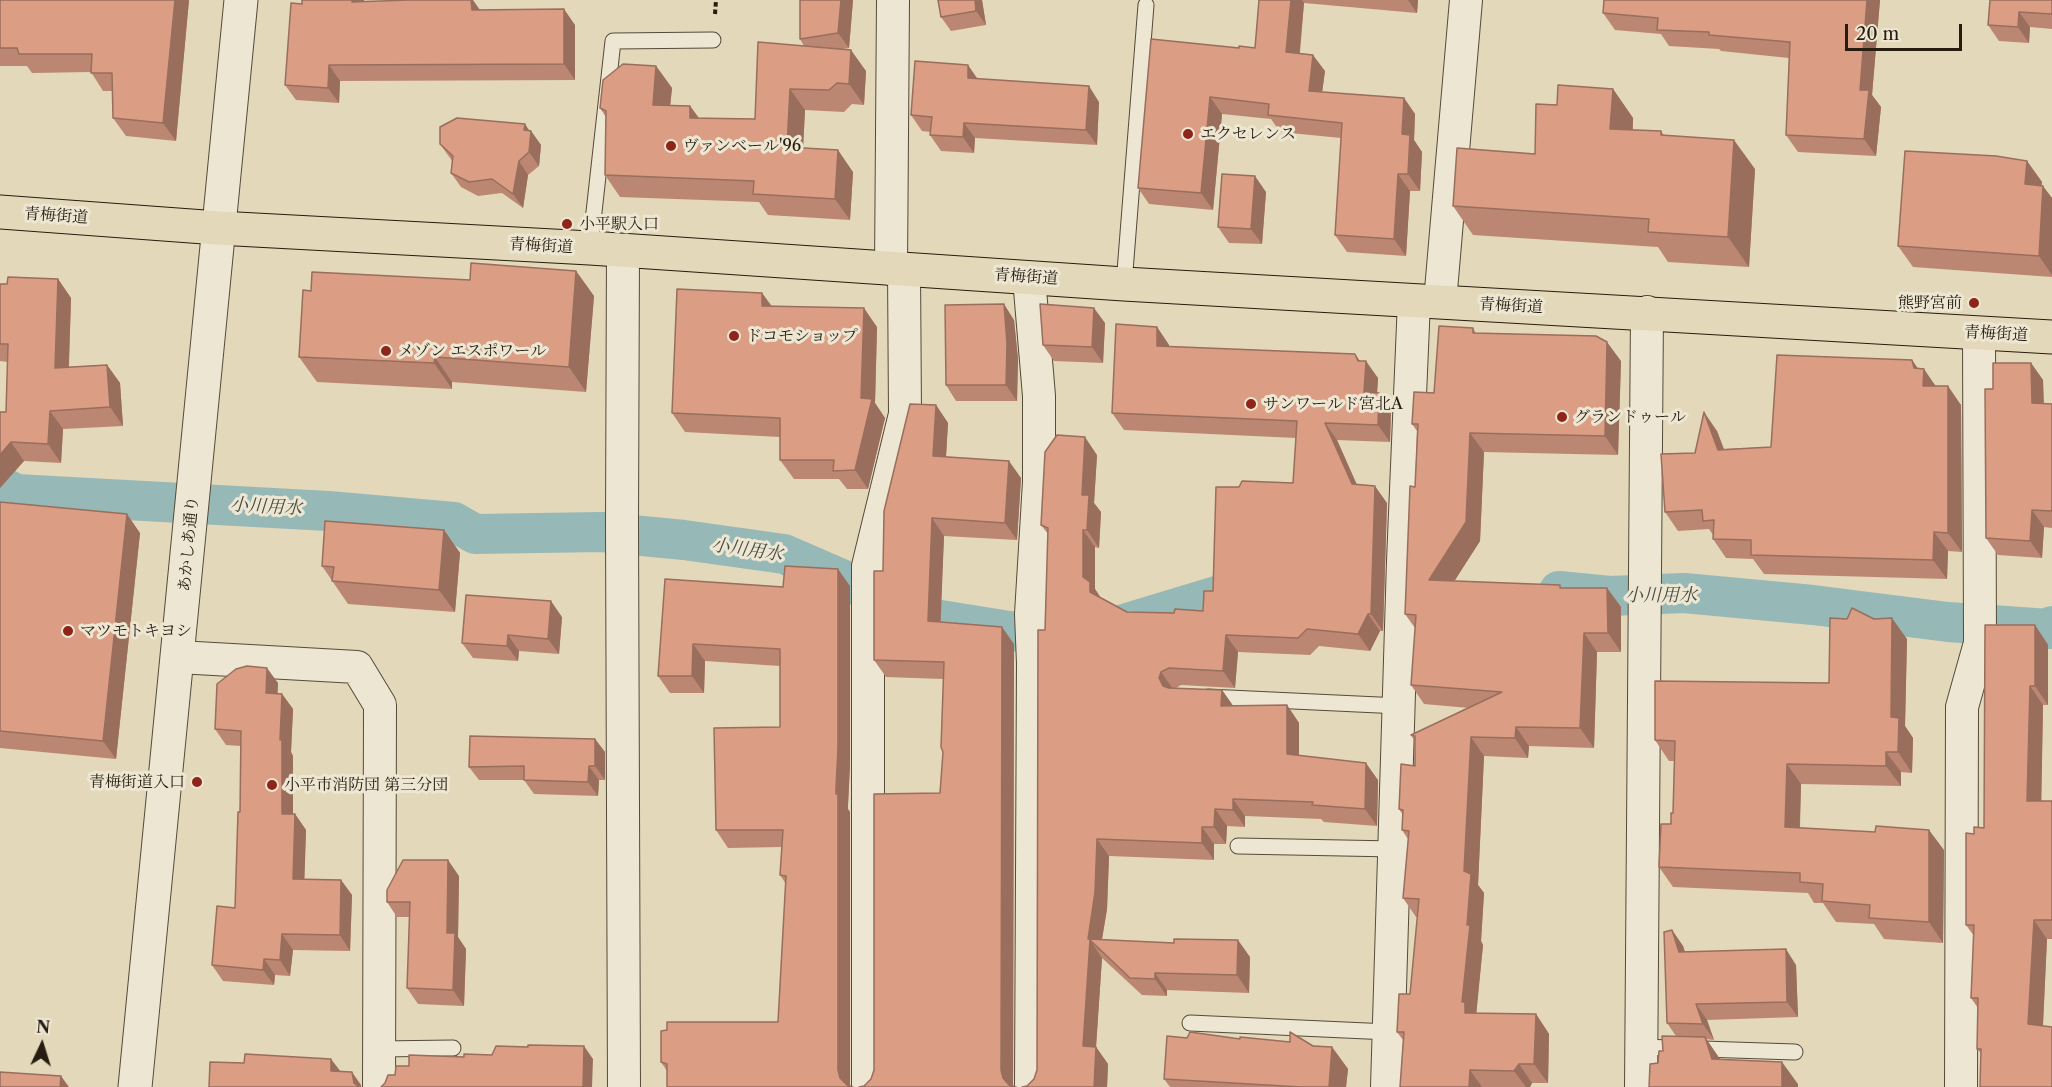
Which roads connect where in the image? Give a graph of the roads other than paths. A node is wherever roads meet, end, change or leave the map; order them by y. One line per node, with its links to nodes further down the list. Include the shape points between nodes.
1 (241, 0): 7 (street, あかしあ通り)
2 (893, 0): 10 (street)
3 (1466, 0): 13 (street)
4 (1146, 5): 12 (lane)
5 (713, 40): 8 (lane, via 613,41)
6 (0, 212): 7 (main road, 青梅街道)
7 (219, 228): 8 (main road, 青梅街道); 17 (street, あかしあ通り)
8 (590, 248): 9 (main road, 青梅街道)
9 (623, 251): 10 (main road, 青梅街道); 30 (street)
10 (897, 269): 11 (main road, 青梅街道); 31 (street, via 905,414 868,566)
11 (1029, 278): 12 (main road, 青梅街道); 32 (street, via 1039,417 1031,614)
12 (1124, 284): 13 (main road, 青梅街道)
13 (1427, 301): 14 (main road, 青梅街道); 19 (street, via 1403,561)
14 (1647, 312): 15 (main road, 青梅街道); 24 (street)
15 (1979, 334): 16 (main road, 青梅街道); 35 (street, via 1980,643 1962,707)
16 (2052, 337)
17 (178, 657): 26 (street, via 357,667 380,705); 28 (street, あかしあ通り)
18 (1192, 696): 19 (lane)
19 (1400, 706): 21 (street)
20 (1238, 846): 21 (lane)
21 (1395, 849): 23 (street)
22 (1190, 1023): 23 (lane)
23 (1389, 1032): 33 (street)
24 (1641, 1047): 27 (lane); 34 (street)
25 (453, 1048): 26 (lane)
26 (379, 1049): 29 (street)
27 (1795, 1052)
28 (135, 1087)
29 (379, 1087)
30 (624, 1087)
31 (868, 1087)
32 (1031, 1087)
33 (1387, 1087)
34 (1641, 1087)
35 (1960, 1087)

